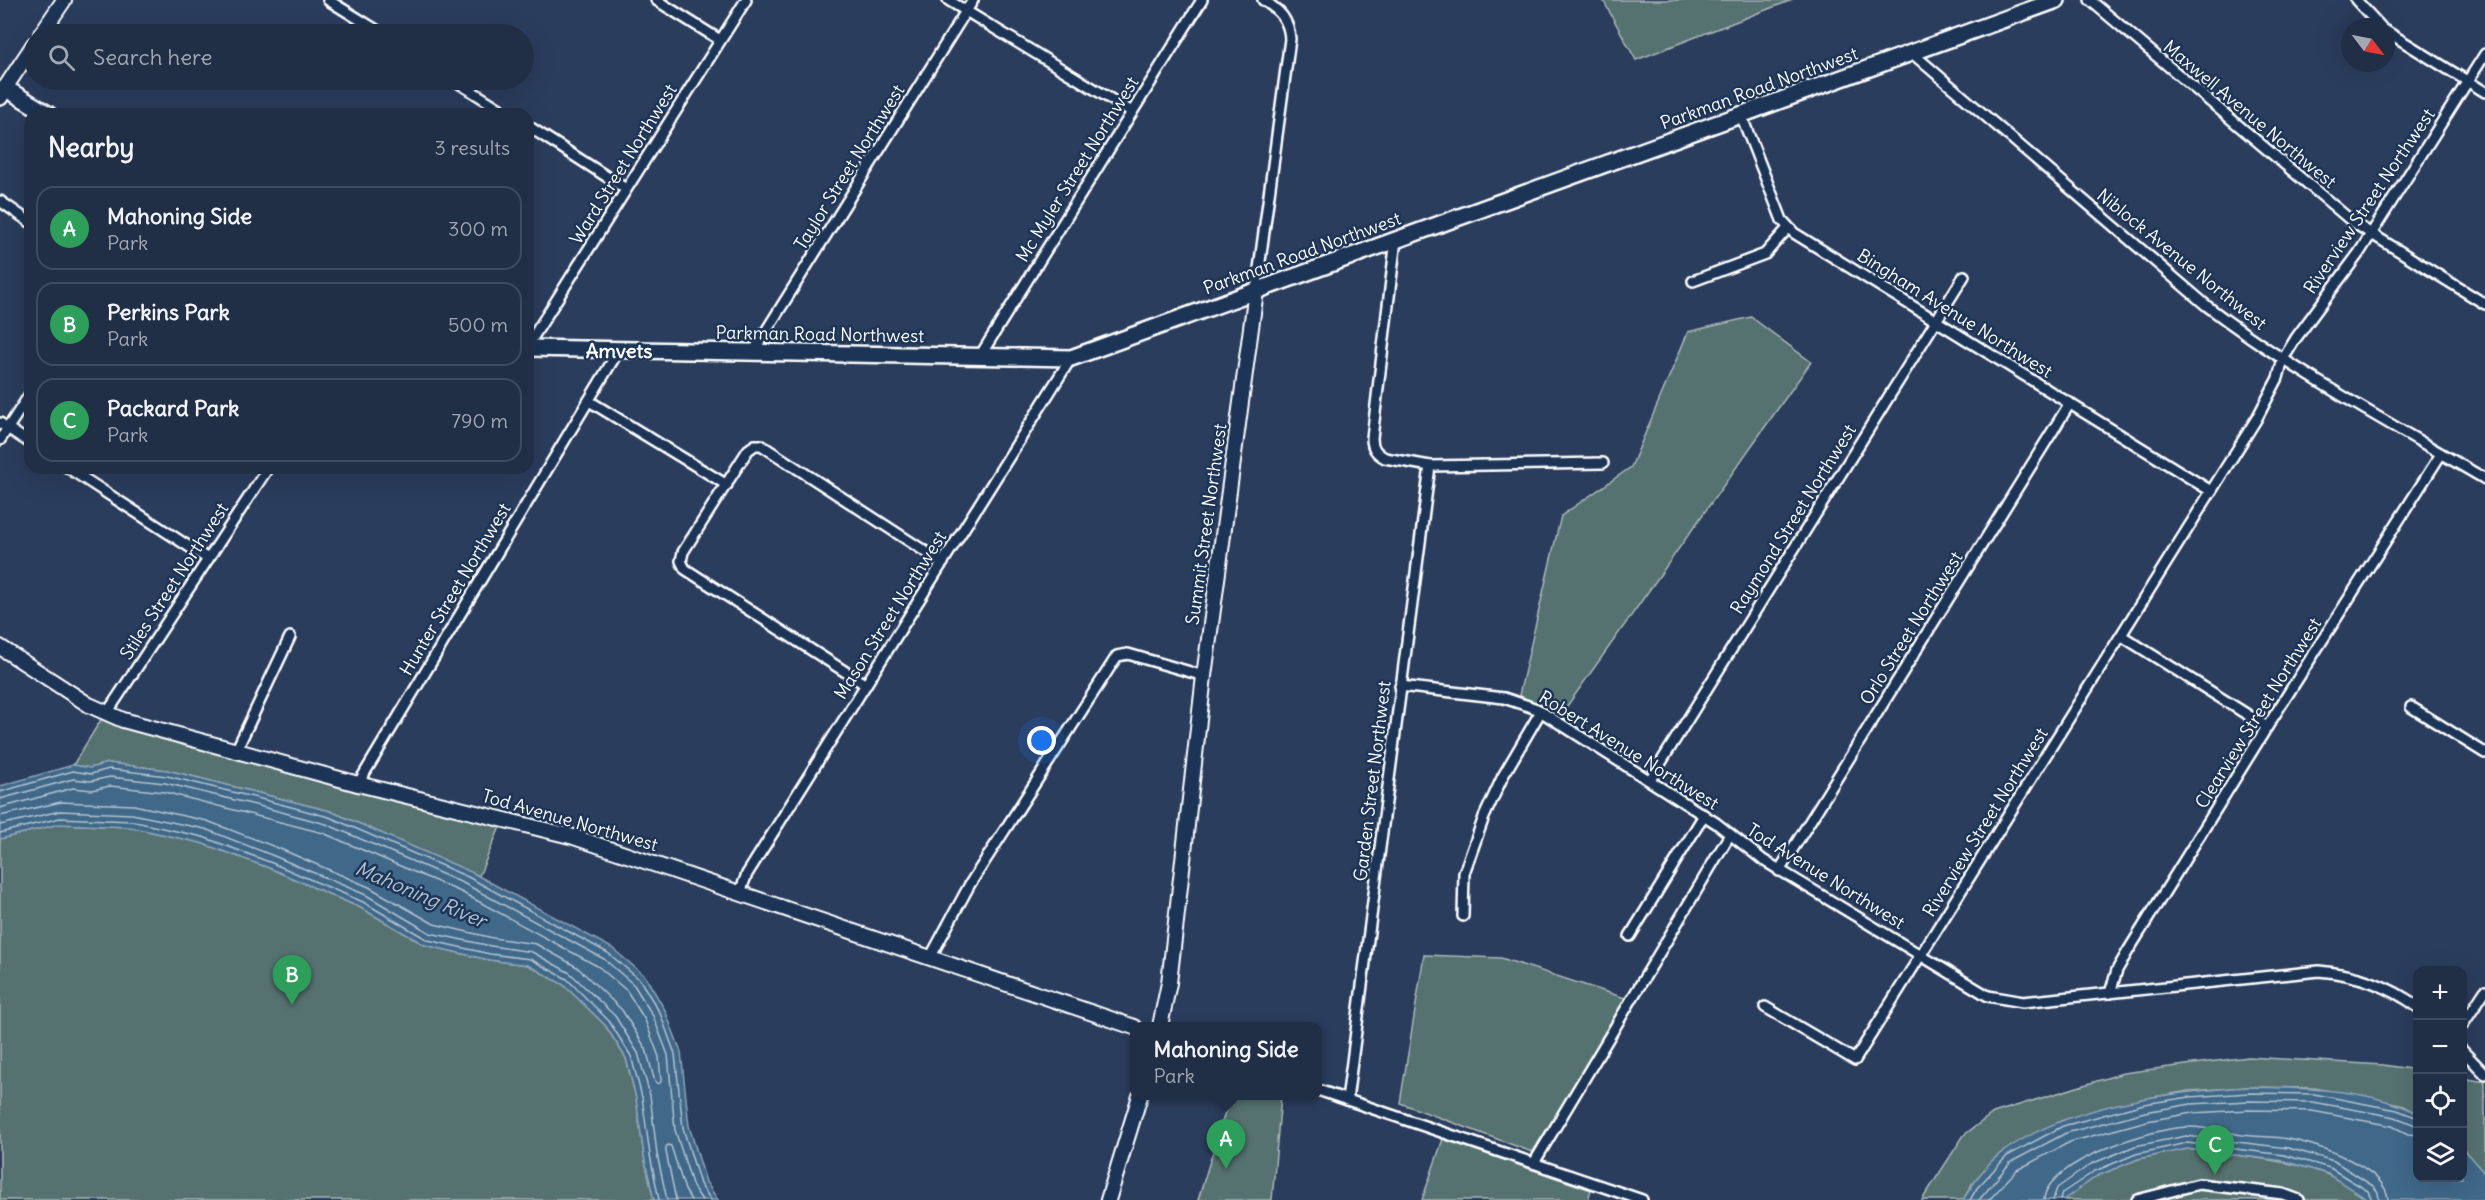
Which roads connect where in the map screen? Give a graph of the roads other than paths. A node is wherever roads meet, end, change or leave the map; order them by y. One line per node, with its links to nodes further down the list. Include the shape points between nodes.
1 (64, 0): 14 (main road)
2 (328, 0): 15 (street)
3 (656, 0): 17 (street)
4 (746, 0): 17 (street, Ward Street Northwest)
5 (948, 0): 12 (street)
6 (973, 0): 12 (street, Taylor Street Northwest)
7 (1202, 0): 27 (street, Mc Myler Street Northwest)
8 (1263, 0): 38 (street, Summit Street Northwest, via 1279,11 1290,39)
9 (2057, 0): 18 (main road, Parkman Road Northwest)
10 (2090, 0): 34 (street, Maxwell Avenue Northwest, via 2324,199)
11 (2356, 0): 13 (street)
12 (966, 11): 27 (street); 44 (street, Taylor Street Northwest)
13 (2373, 18)
14 (48, 24)
15 (366, 24)
16 (2395, 36): 21 (street)
17 (720, 40): 30 (street, Ward Street Northwest)
18 (1912, 52): 28 (main road, Parkman Road Northwest); 47 (street, Niblock Avenue Northwest, via 2207,306)
19 (2485, 54): 21 (street, Riverview Street Northwest)
20 (24, 58): 22 (main road)
21 (2468, 82): 24 (street); 34 (street, Riverview Street Northwest)
22 (2, 90): 25 (main road)
23 (470, 90): 26 (street)
24 (2485, 92)
25 (36, 108)
26 (498, 108)
27 (1132, 112): 45 (street, Mc Myler Street Northwest)
28 (1741, 114): 33 (street); 35 (main road, Parkman Road Northwest)
29 (534, 130): 30 (street)
30 (626, 189): 41 (street, Ward Street Northwest)
31 (0, 201): 32 (street)
32 (24, 218)
33 (1788, 228): 37 (street, via 1765,254); 40 (street, Bingham Avenue Northwest)
34 (2371, 234): 39 (street, Maxwell Avenue Northwest); 47 (street, Riverview Street Northwest)
35 (1396, 239): 38 (main road, Parkman Road Northwest); 56 (street, via 1372,438 1376,451 1385,458)
36 (1964, 276): 40 (street, Raymond Street Northwest)
37 (1693, 281)
38 (1256, 291): 46 (main road, Parkman Road Northwest); 67 (main road, Summit Street Northwest)
39 (2485, 304)
40 (1937, 322): 50 (street, Bingham Avenue Northwest); 76 (street, Raymond Street Northwest)
41 (534, 336)
42 (534, 346): 43 (main road, Parkman Road Northwest)
43 (619, 350): 44 (main road, Parkman Road Northwest); 49 (street, Hunter Street Northwest)
44 (753, 352): 45 (main road, Parkman Road Northwest)
45 (980, 357): 46 (main road, Parkman Road Northwest)
46 (1071, 358): 63 (street, Mason Street Northwest)
47 (2283, 359): 54 (street, Niblock Avenue Northwest); 61 (street, Riverview Street Northwest, via 2268,399)
48 (24, 401): 51 (street)
49 (589, 401): 60 (street); 77 (street, Hunter Street Northwest)
50 (2070, 403): 61 (street, Bingham Avenue Northwest); 80 (street, Orlo Street Northwest)
51 (4, 426): 52 (street); 53 (street)
52 (24, 439)
53 (0, 440)
54 (2441, 454): 59 (street, Niblock Avenue Northwest); 73 (street, Clearview Street Northwest)
55 (1603, 463): 56 (street)
56 (1430, 466): 69 (street, Garden Street Northwest)
57 (77, 474): 62 (street)
58 (264, 474): 62 (street, Stiles Street Northwest)
59 (2485, 479)
60 (727, 485): 63 (street, via 748,450 761,445); 68 (street, via 683,552 682,566)
61 (2211, 491): 64 (street, Riverview Street Northwest)
62 (208, 559): 72 (street, Stiles Street Northwest)
63 (943, 563): 68 (street, Mason Street Northwest)
64 (2121, 636): 73 (street); 84 (street, Riverview Street Northwest)
65 (290, 637): 74 (street)
66 (0, 647): 72 (main road, Tod Avenue Northwest, via 89,705)
67 (1204, 676): 85 (street, via 1128,654 1118,656 970,884); 91 (main road, Summit Street Northwest)
68 (866, 685): 81 (street, Mason Street Northwest, via 747,874)
69 (1401, 686): 71 (street, Robert Avenue Northwest, via 1504,698); 97 (street, Garden Street Northwest)
70 (2411, 707): 75 (street)
71 (1541, 711): 76 (street, Robert Avenue Northwest); 82 (street, via 1484,818 1464,873)
72 (107, 712): 74 (main road, Tod Avenue Northwest, via 123,720)
73 (2267, 727): 87 (street, Clearview Street Northwest, via 2123,961)
74 (236, 751): 77 (main road, Tod Avenue Northwest)
75 (2485, 753)
76 (1650, 780): 78 (street, Robert Avenue Northwest)
77 (358, 784): 81 (main road, Tod Avenue Northwest, via 574,837)
78 (1704, 815): 79 (street, Robert Avenue Northwest); 83 (street)
79 (1730, 836): 80 (street, Tod Avenue Northwest); 98 (street, Tod Avenue Northwest)
80 (1779, 871): 84 (street, Tod Avenue Northwest)
81 (740, 892): 85 (main road, Tod Avenue Northwest)
82 (1463, 916)
83 (1629, 936)
84 (1920, 956): 87 (street, Tod Avenue Northwest, via 1977,991 1998,999 2023,1002); 89 (street, Riverview Street Northwest, via 1855,1060)
85 (930, 958): 92 (main road, Tod Avenue Northwest)
86 (2485, 991): 90 (street)
87 (2110, 993): 88 (street, Tod Avenue Northwest, via 2319,971 2366,980)
88 (2413, 1004)
89 (1765, 1007)
90 (2467, 1020)
91 (1161, 1022)
92 (1130, 1026)
93 (2467, 1054): 94 (street)
94 (2485, 1074)
95 (1322, 1092): 97 (street)
96 (1138, 1100): 99 (main road)
97 (1347, 1100): 98 (street)
98 (1534, 1163): 100 (street)
99 (1108, 1200)
100 (1642, 1200)
101 (2137, 1200): 102 (street, via 2199,1184 2283,1194)
102 (2299, 1200)

